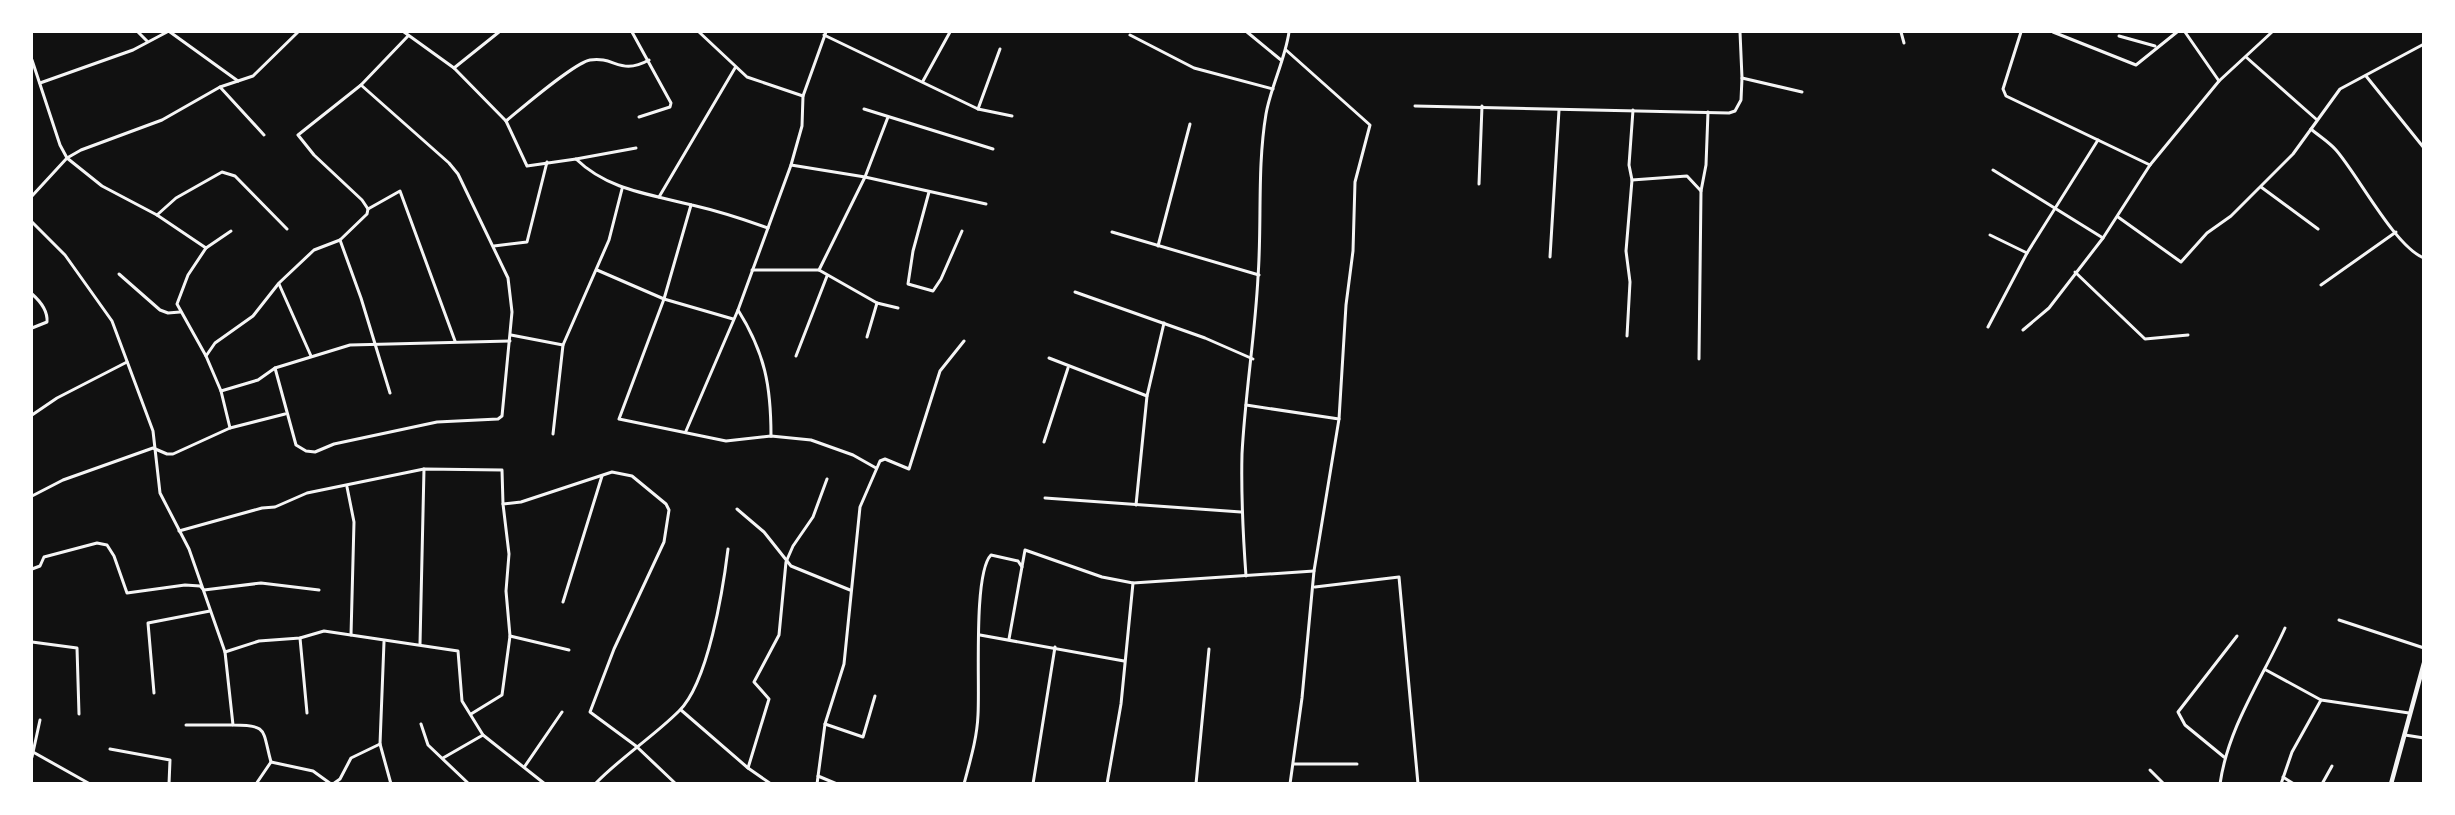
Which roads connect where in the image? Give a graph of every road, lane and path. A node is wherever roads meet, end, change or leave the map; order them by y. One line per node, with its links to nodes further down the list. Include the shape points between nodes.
1 (138, 32): 22 (street)
2 (169, 32): 22 (street); 36 (street)
3 (298, 32): 36 (street, via 260,72)
4 (404, 32): 20 (street)
5 (499, 32): 32 (street)
6 (632, 32): 30 (street)
7 (699, 32): 33 (street)
8 (950, 32): 37 (street)
9 (1246, 32): 31 (street)
10 (1289, 32): 27 (street)
11 (1740, 32): 35 (street)
12 (1901, 32): 23 (street)
13 (2021, 32): 60 (street, via 2004,93)
14 (2053, 32): 25 (street, via 2136,65)
15 (2177, 32): 25 (street)
16 (2185, 32): 38 (street)
17 (2272, 32): 28 (street)
18 (825, 33): 37 (street); 44 (street)
19 (1130, 35): 42 (street, via 1194,68)
20 (408, 36): 32 (street); 40 (street)
21 (2119, 36): 25 (street)
22 (147, 41): 39 (street, via 133,50)
23 (1904, 42)
24 (2424, 44): 34 (street)
25 (2156, 46)
26 (1000, 49): 47 (street)
27 (1286, 50): 31 (street); 147 (street, via 1370,125 1355,182)
28 (2246, 57): 38 (street); 55 (street)
29 (32, 60): 39 (street)
30 (649, 60): 53 (street, via 670,107); 56 (street, via 634,67 600,60 581,63)
31 (1281, 60): 42 (street)
32 (454, 68): 56 (street)
33 (735, 68): 44 (street, via 753,81); 78 (street)
34 (2366, 76): 55 (street, via 2340,89); 62 (street)
35 (1742, 78): 43 (street); 51 (street, via 1741,100 1735,111)
36 (237, 81): 41 (street)
37 (923, 81): 47 (street)
38 (2219, 81): 68 (street)
39 (40, 83): 64 (street)
40 (361, 85): 82 (street, via 298,135); 96 (street, via 458,174)
41 (219, 87): 59 (street); 64 (street, via 176,114)
42 (1273, 89): 107 (street, via 1263,137)
43 (1802, 92)
44 (802, 96): 67 (street, via 802,126)
45 (1415, 106): 46 (street)
46 (1482, 106): 49 (street); 72 (street)
47 (978, 109): 52 (street)
48 (864, 110): 54 (street)
49 (1559, 110): 50 (street); 100 (street)
50 (1633, 110): 51 (street); 71 (street, via 1629,165)
51 (1708, 112): 75 (street)
52 (1011, 116)
53 (639, 117)
54 (888, 117): 63 (street); 70 (street)
55 (2316, 120): 58 (street)
56 (506, 121): 66 (street, via 524,164)
57 (1190, 124): 97 (street)
58 (2311, 129): 73 (street); 92 (street, via 2337,151)
59 (264, 135)
60 (2098, 140): 68 (street); 81 (street)
61 (636, 148): 65 (street)
62 (2424, 148)
63 (993, 149)
64 (67, 159): 77 (street); 83 (street, via 112,192)
65 (576, 159): 66 (street); 74 (street, via 600,179)
66 (547, 162): 96 (street, via 527,242)
67 (791, 165): 70 (street); 86 (street)
68 (2150, 165): 84 (street)
69 (1994, 170): 81 (street)
70 (865, 177): 76 (street); 104 (street)
71 (1632, 180): 75 (street, via 1687,176); 125 (street, via 1626,252 1630,282)
72 (1479, 184)
73 (2260, 187): 84 (street, via 2207,233 2181,262); 88 (street)
74 (622, 189): 78 (street); 102 (street)
75 (1701, 191): 137 (street)
76 (929, 192): 79 (street); 90 (street, via 908,284 933,291)
77 (32, 196)
78 (659, 197): 80 (street)
79 (986, 204)
80 (692, 205): 86 (street); 113 (street)
81 (2055, 208): 94 (street); 99 (street)
82 (368, 209): 95 (street); 127 (street, via 400,191)
83 (157, 215): 87 (street, via 176,198 222,172 235,176); 98 (street)
84 (2118, 217): 94 (street)
85 (32, 222): 138 (street, via 65,255 98,298 112,321)
86 (768, 228): 103 (street)
87 (287, 229)
88 (2318, 229)
89 (231, 231): 98 (street)
90 (962, 231)
91 (1112, 232): 97 (street)
92 (2396, 232): 101 (street); 110 (street)
93 (1990, 235): 99 (street)
94 (2103, 238): 105 (street)
95 (340, 240): 109 (street, via 314,250); 130 (street)
96 (494, 246): 123 (street, via 508,278)
97 (1158, 246): 107 (street)
98 (206, 248): 117 (street, via 180,290)
99 (2027, 253): 120 (street)
100 (1550, 257)
101 (2424, 258)
102 (597, 270): 113 (street); 131 (street)
103 (752, 270): 104 (street); 116 (street)
104 (819, 270): 108 (street)
105 (2075, 272): 122 (street, via 2043,315); 124 (street, via 2145,339)
106 (119, 274): 117 (street, via 160,310 168,314)
107 (1259, 275): 136 (street)
108 (827, 276): 114 (street); 134 (street)
109 (279, 284): 132 (street, via 253,316 215,343); 133 (street)
110 (2321, 285)
111 (1075, 292): 119 (street)
112 (32, 294): 121 (street, via 47,318 47,322)
113 (664, 299): 118 (street); 149 (street, via 619,418)
114 (877, 303): 115 (street); 126 (street)
115 (898, 308)
116 (738, 310): 118 (street); 151 (street, via 764,362 771,396)
117 (180, 312): 132 (street)
118 (733, 319): 149 (street)
119 (1164, 323): 136 (street); 143 (street)
120 (1988, 327)
121 (32, 328)
122 (2023, 330)
123 (511, 335): 128 (street); 131 (street)
124 (2188, 335)
125 (1627, 336)
126 (867, 337)
127 (455, 341): 128 (street); 130 (street)
128 (510, 341): 146 (street, via 502,416 498,419 436,422 334,444 315,452 296,446)
129 (964, 341): 154 (street, via 940,371 909,469 885,459)
130 (375, 343): 133 (street, via 350,345); 142 (street)
131 (563, 345): 150 (street)
132 (206, 356): 141 (street)
133 (311, 356): 139 (street)
134 (796, 356)
135 (1049, 358): 140 (street)
136 (1253, 359): 144 (street)
137 (1699, 359)
138 (127, 362): 145 (street); 153 (street, via 153,431)
139 (275, 368): 141 (street, via 258,380); 146 (street)
140 (1068, 368): 143 (street); 152 (street)
141 (221, 391): 148 (street)
142 (390, 393)
143 (1147, 396): 162 (street)
144 (1246, 405): 147 (street); 164 (street)
145 (32, 414)
146 (285, 414): 148 (street)
147 (1339, 419): 170 (street)
148 (230, 428): 153 (street, via 173,454)
149 (686, 431): 151 (street, via 726,441)
150 (553, 434)
151 (771, 436): 154 (street, via 811,440)
152 (1044, 442)
153 (153, 448): 159 (street, via 63,480); 165 (street, via 160,493)
154 (876, 468): 176 (street, via 860,507)
155 (424, 469): 158 (street); 161 (street, via 502,470); 189 (street)
156 (602, 476): 161 (street); 177 (street); 217 (street, via 612,472 632,476 669,510 664,542 614,648 590,712)
157 (826, 479): 167 (street, via 813,517)
158 (347, 487): 165 (street, via 308,494 275,507); 181 (street, via 354,522)
159 (32, 496)
160 (1045, 498): 162 (street)
161 (504, 504): 183 (street)
162 (1137, 505): 164 (street)
163 (737, 509): 167 (street, via 764,532)
164 (1241, 512): 171 (street)
165 (179, 531): 174 (street)
166 (728, 549): 202 (street, via 720,601 696,688)
167 (786, 562): 176 (street); 228 (street, via 779,635 754,682 769,699)
168 (1022, 567): 172 (street, via 1025,550 1102,577); 182 (street, via 1018,561 991,555 986,560); 186 (street)
169 (32, 569): 174 (street, via 40,566 44,557 97,543 107,546 114,556 127,593 184,585)
170 (1314, 572): 171 (street); 173 (street)
171 (1246, 576): 172 (street)
172 (1133, 583): 195 (street)
173 (1314, 587): 224 (street); 249 (street, via 1400,577)
174 (204, 590): 175 (street, via 261,583); 178 (street)
175 (318, 590)
176 (850, 590): 210 (street, via 844,664)
177 (563, 602)
178 (210, 611): 194 (street); 199 (street, via 148,623)
179 (2339, 620): 191 (street)
180 (2285, 628): 197 (street)
181 (351, 635): 185 (street, via 324,631); 188 (street)
182 (980, 635): 186 (street); 244 (street, via 976,734)
183 (510, 636): 192 (street); 207 (street, via 502,695)
184 (2237, 636): 221 (street, via 2178,712 2185,725)
185 (300, 638): 194 (street, via 259,641); 204 (street)
186 (1009, 639): 190 (street)
187 (32, 642): 206 (street, via 77,648)
188 (384, 642): 189 (street); 216 (street)
189 (420, 644): 207 (street, via 458,651 462,701)
190 (1055, 647): 195 (street); 245 (street)
191 (2424, 648)
192 (569, 650)
193 (1209, 650): 247 (street)
194 (225, 652): 212 (street)
195 (1124, 661): 246 (street)
196 (2424, 663): 198 (main road)
197 (2266, 670): 201 (street); 221 (street, via 2241,714)
198 (2422, 673): 205 (main road)
199 (154, 693)
200 (875, 696): 210 (street, via 863,737)
201 (2321, 700): 205 (street); 231 (street)
202 (681, 711): 217 (street); 228 (street)
203 (562, 712): 226 (street)
204 (307, 713)
205 (2409, 713): 214 (main road)
206 (79, 714)
207 (471, 714): 213 (street)
208 (40, 720): 219 (street)
209 (421, 724): 222 (street, via 428,745)
210 (825, 724): 230 (street)
211 (186, 725): 212 (street)
212 (232, 725): 223 (street, via 259,726)
213 (483, 735): 222 (street); 226 (street)
214 (2403, 735): 215 (street); 255 (main road)
215 (2424, 738)
216 (380, 744): 235 (street, via 351,758 340,779); 236 (street)
217 (636, 746): 239 (street); 240 (street)
218 (110, 749): 233 (street, via 170,760)
219 (33, 752): 220 (street); 232 (street)
220 (32, 757)
221 (2224, 757): 251 (street)
222 (443, 758): 237 (street)
223 (271, 762): 234 (street); 235 (street, via 313,771)
224 (1294, 764): 225 (street); 248 (street)
225 (1357, 764)
226 (525, 766): 238 (street)
227 (2332, 766): 254 (street)
228 (748, 768): 241 (street)
229 (2150, 770): 250 (street)
230 (818, 776): 242 (street); 243 (street)
231 (2283, 777): 252 (street); 253 (street)
232 (90, 783)
233 (169, 783)
234 (256, 783)
235 (332, 783)
236 (392, 783)
237 (469, 783)
238 (545, 783)
239 (595, 783)
240 (676, 783)
241 (771, 783)
242 (817, 783)
243 (837, 783)
244 (964, 783)
245 (1033, 783)
246 (1107, 783)
247 (1196, 783)
248 (1290, 783)
249 (1418, 783)
250 (2164, 783)
251 (2220, 783)
252 (2281, 783)
253 (2294, 783)
254 (2322, 783)
255 (2391, 783)

